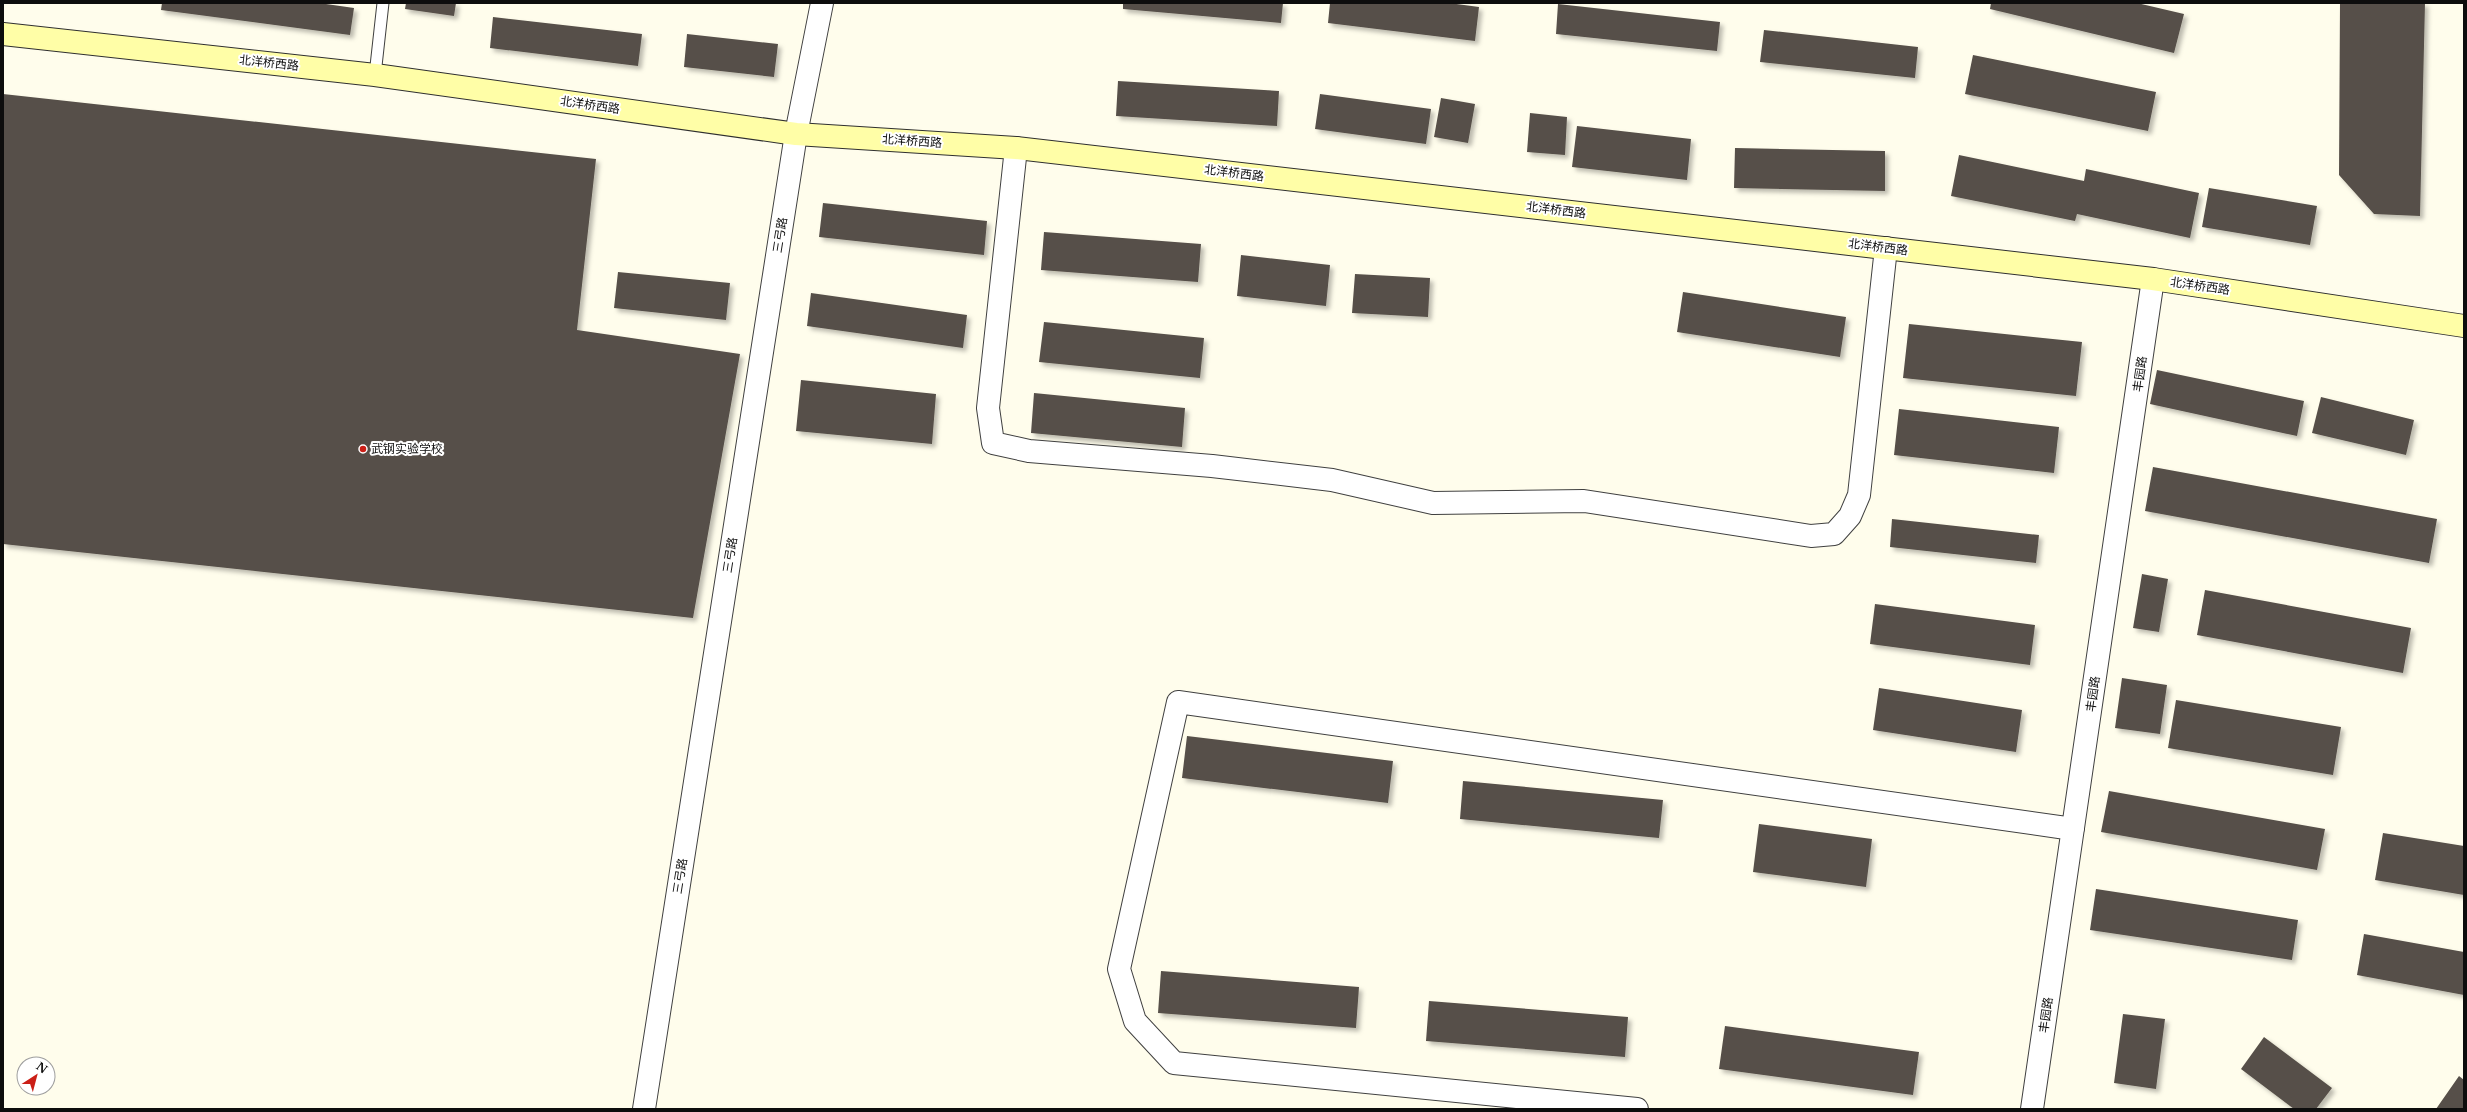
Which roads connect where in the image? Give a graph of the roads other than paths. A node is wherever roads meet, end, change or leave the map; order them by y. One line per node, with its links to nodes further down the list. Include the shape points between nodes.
1 (383, 3): 4 (lane)
2 (822, 3): 5 (street, 三弓路)
3 (3, 34): 4 (main road, 北洋桥西路)
4 (375, 75): 5 (main road, 北洋桥西路)
5 (796, 134): 6 (main road, 北洋桥西路); 11 (street, 三弓路)
6 (1016, 148): 7 (main road, 北洋桥西路); 7 (street, via 988,408 993,443 1029,451 1212,466 1332,480 1433,503 1584,501 1810,536 1834,534 1850,516 1859,496)
7 (1886, 248): 8 (main road, 北洋桥西路)
8 (2154, 279): 9 (main road, 北洋桥西路); 10 (street, 丰园路)
9 (2464, 326)
10 (2073, 829): 12 (street, via 1178,702 1119,969 1135,1021 1174,1064); 13 (street, 丰园路)
11 (644, 1109)
12 (1637, 1109)
13 (2032, 1109)

